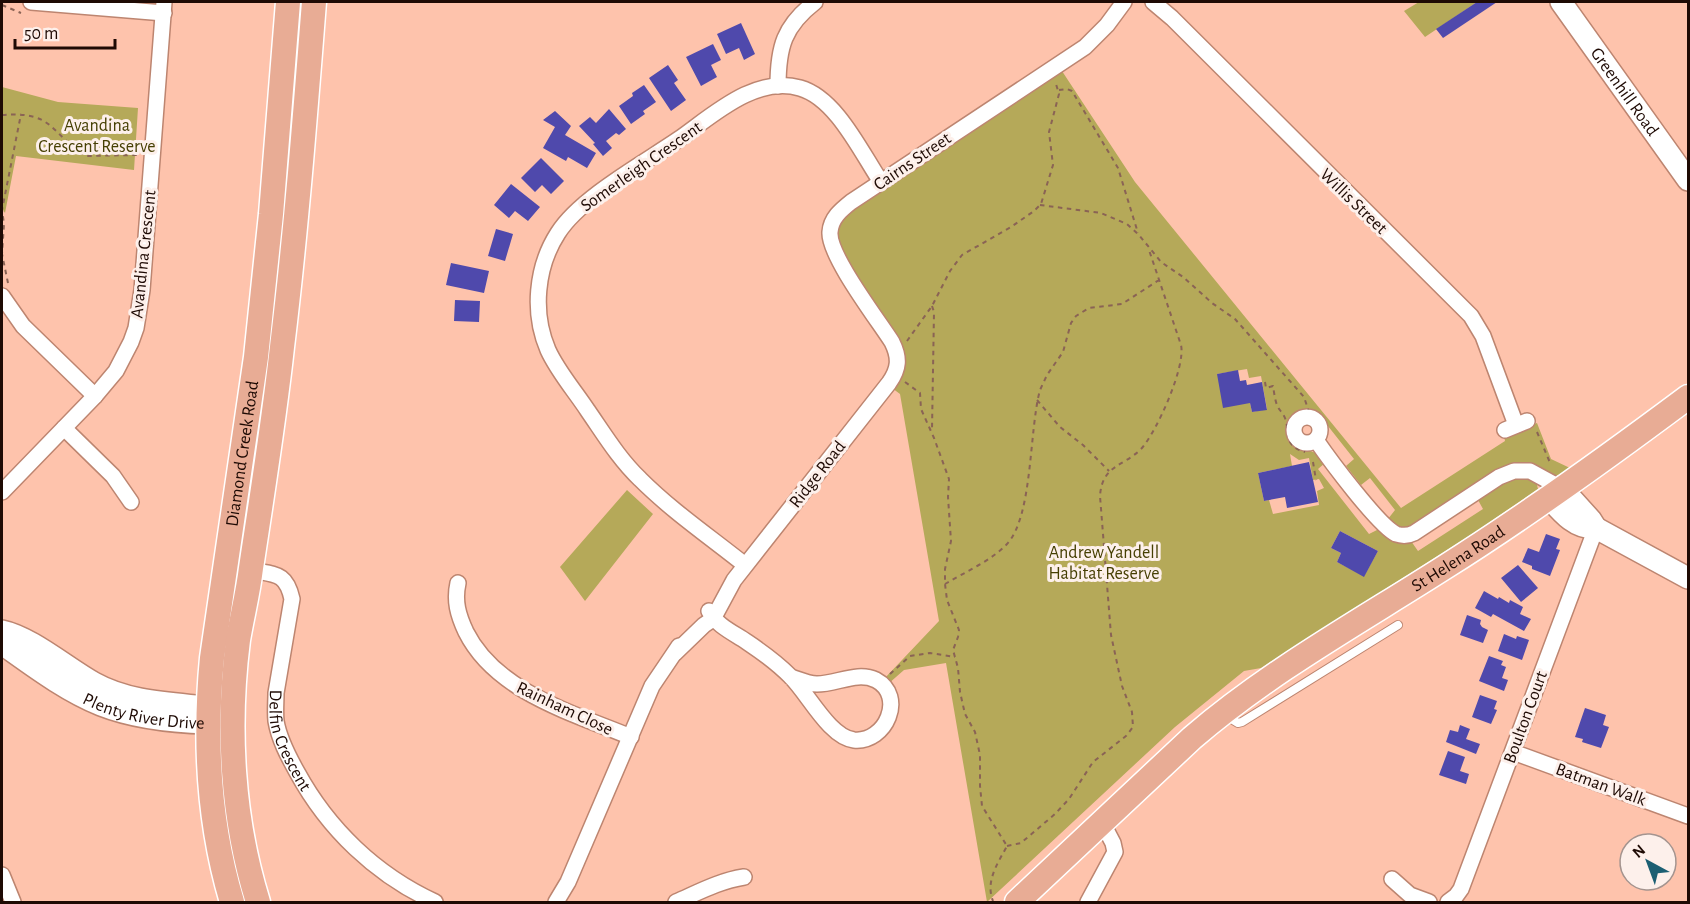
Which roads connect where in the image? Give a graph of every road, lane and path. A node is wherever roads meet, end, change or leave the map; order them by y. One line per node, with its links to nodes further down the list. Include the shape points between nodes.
1 (31, 2): 8 (street)
2 (288, 2): 40 (main road, Diamond Creek Road, via 258,345)
3 (314, 2): 42 (main road, Diamond Creek Road, via 282,347)
4 (815, 2): 10 (street, via 785,37 778,56)
5 (1124, 2): 9 (street, Cairns Street, via 1085,47)
6 (1153, 2): 29 (street, Willis Street, via 1471,316 1483,336)
7 (1561, 2): 15 (street, Greenhill Road)
8 (164, 7): 25 (street, Avandina Crescent, via 140,309 124,357)
9 (1048, 71): 11 (path); 16 (street, Cairns Street)
10 (778, 86): 16 (street, Somerleigh Crescent, via 800,88 825,102); 41 (street, Somerleigh Crescent, via 742,97 585,203 567,220 553,242 539,291 541,328 549,352 617,453 651,490)
11 (1059, 90): 17 (path, via 1050,132 1053,165); 18 (path, via 1072,91 1116,164)
12 (21, 114): 13 (path); 14 (path, via 43,120 86,156); 21 (path, via 2,210)
13 (2, 115)
14 (138, 156)
15 (1689, 180)
16 (881, 182): 23 (street, Cairns Street, via 837,214 830,238)
17 (1040, 205): 18 (path, via 1108,214); 22 (path, via 962,255)
18 (1139, 235): 19 (path)
19 (1149, 250): 20 (path); 28 (path, via 1235,319 1304,397)
20 (1159, 280): 27 (path, via 1122,304 1089,308 1076,316 1066,346); 34 (path, via 1182,349 1181,361 1168,401 1144,445)
21 (6, 291): 25 (street, via 24,326)
22 (932, 306): 23 (path); 31 (path)
23 (896, 365): 31 (path, via 920,393 921,409); 41 (street, Ridge Road)
24 (1264, 382): 32 (path, via 1266,388 1273,386 1291,443 1298,449)
25 (95, 396): 30 (street, Avandina Crescent)
26 (1689, 397): 36 (main road, St Helena Road)
27 (1037, 399): 34 (path, via 1060,427); 45 (path, via 1024,502 1016,532 998,552)
28 (1311, 418): 32 (street, via 1320,426); 32 (street, via 1299,420 1294,432)
29 (1516, 425): 36 (path, via 1532,419)
30 (64, 428): 37 (street, Avandina Crescent); 38 (street, via 113,477)
31 (932, 432): 45 (path, via 950,483 951,541)
32 (1313, 447): 36 (street, via 1378,518 1400,535 1414,533 1509,472 1530,471)
33 (1313, 457): 35 (path)
34 (1109, 471): 61 (path, via 1101,483 1100,495 1111,634 1133,728 1093,762 1055,814 1021,843)
35 (1316, 480)
36 (1552, 484): 39 (street); 54 (main road, St Helena Road, via 1447,566 1287,666)
37 (2, 492)
38 (131, 502)
39 (1596, 528): 43 (street); 58 (street, Boulton Court)
40 (226, 565): 42 (main road, Delfin Crescent); 55 (main road, Diamond Creek Road)
41 (745, 565): 46 (street, Ridge Road, via 718,594)
42 (251, 570): 56 (main road, Diamond Creek Road, via 238,641); 70 (street, Delfin Crescent, via 280,576 289,585 292,599 276,707 279,731 295,768 316,803 357,850 392,878)
43 (1689, 578)
44 (458, 583): 57 (street, Rainham Close, via 455,602 463,626 495,670 541,699)
45 (945, 584): 50 (path, via 959,630 953,650)
46 (713, 614): 52 (street); 57 (street, Ridge Road, via 691,627 652,686)
47 (1398, 625): 54 (lane, via 1242,722)
48 (2, 631): 53 (street, Plenty River Drive, via 22,638 108,690)
49 (2, 644): 53 (street, Plenty River Drive, via 85,698 126,713)
50 (955, 657): 51 (path, via 933,653 910,656); 61 (path, via 965,714 975,732 980,755 982,806)
51 (888, 676)
52 (791, 677): 52 (street, via 811,684 859,676 874,679 889,698 886,725 864,740 843,736)
53 (162, 711): 55 (street, Plenty River Drive)
54 (1221, 713): 60 (main road, St Helena Road)
55 (207, 715): 56 (main road, Plenty River Drive); 68 (main road, Diamond Creek Road, via 215,834)
56 (233, 715): 69 (main road, Diamond Creek Road, via 241,826)
57 (631, 737): 65 (street, Ridge Road)
58 (1513, 752): 59 (street, Batman Walk); 77 (street, Boulton Court, via 1461,889)
59 (1689, 816)
60 (1102, 822): 74 (main road, St Helena Road); 75 (street, via 1115,852)
61 (1007, 846): 66 (path, via 991,881)
62 (2, 875): 67 (street)
63 (744, 877): 73 (street, via 714,884)
64 (1392, 879): 76 (street, via 1410,895)
65 (568, 882): 71 (street, Ridge Road); 72 (street, Ridge Road)
66 (993, 901)
67 (13, 903)
68 (232, 903)
69 (258, 903)
70 (435, 903)
71 (556, 903)
72 (564, 903)
73 (676, 903)
74 (1017, 903)
75 (1088, 903)
76 (1429, 903)
77 (1448, 903)

